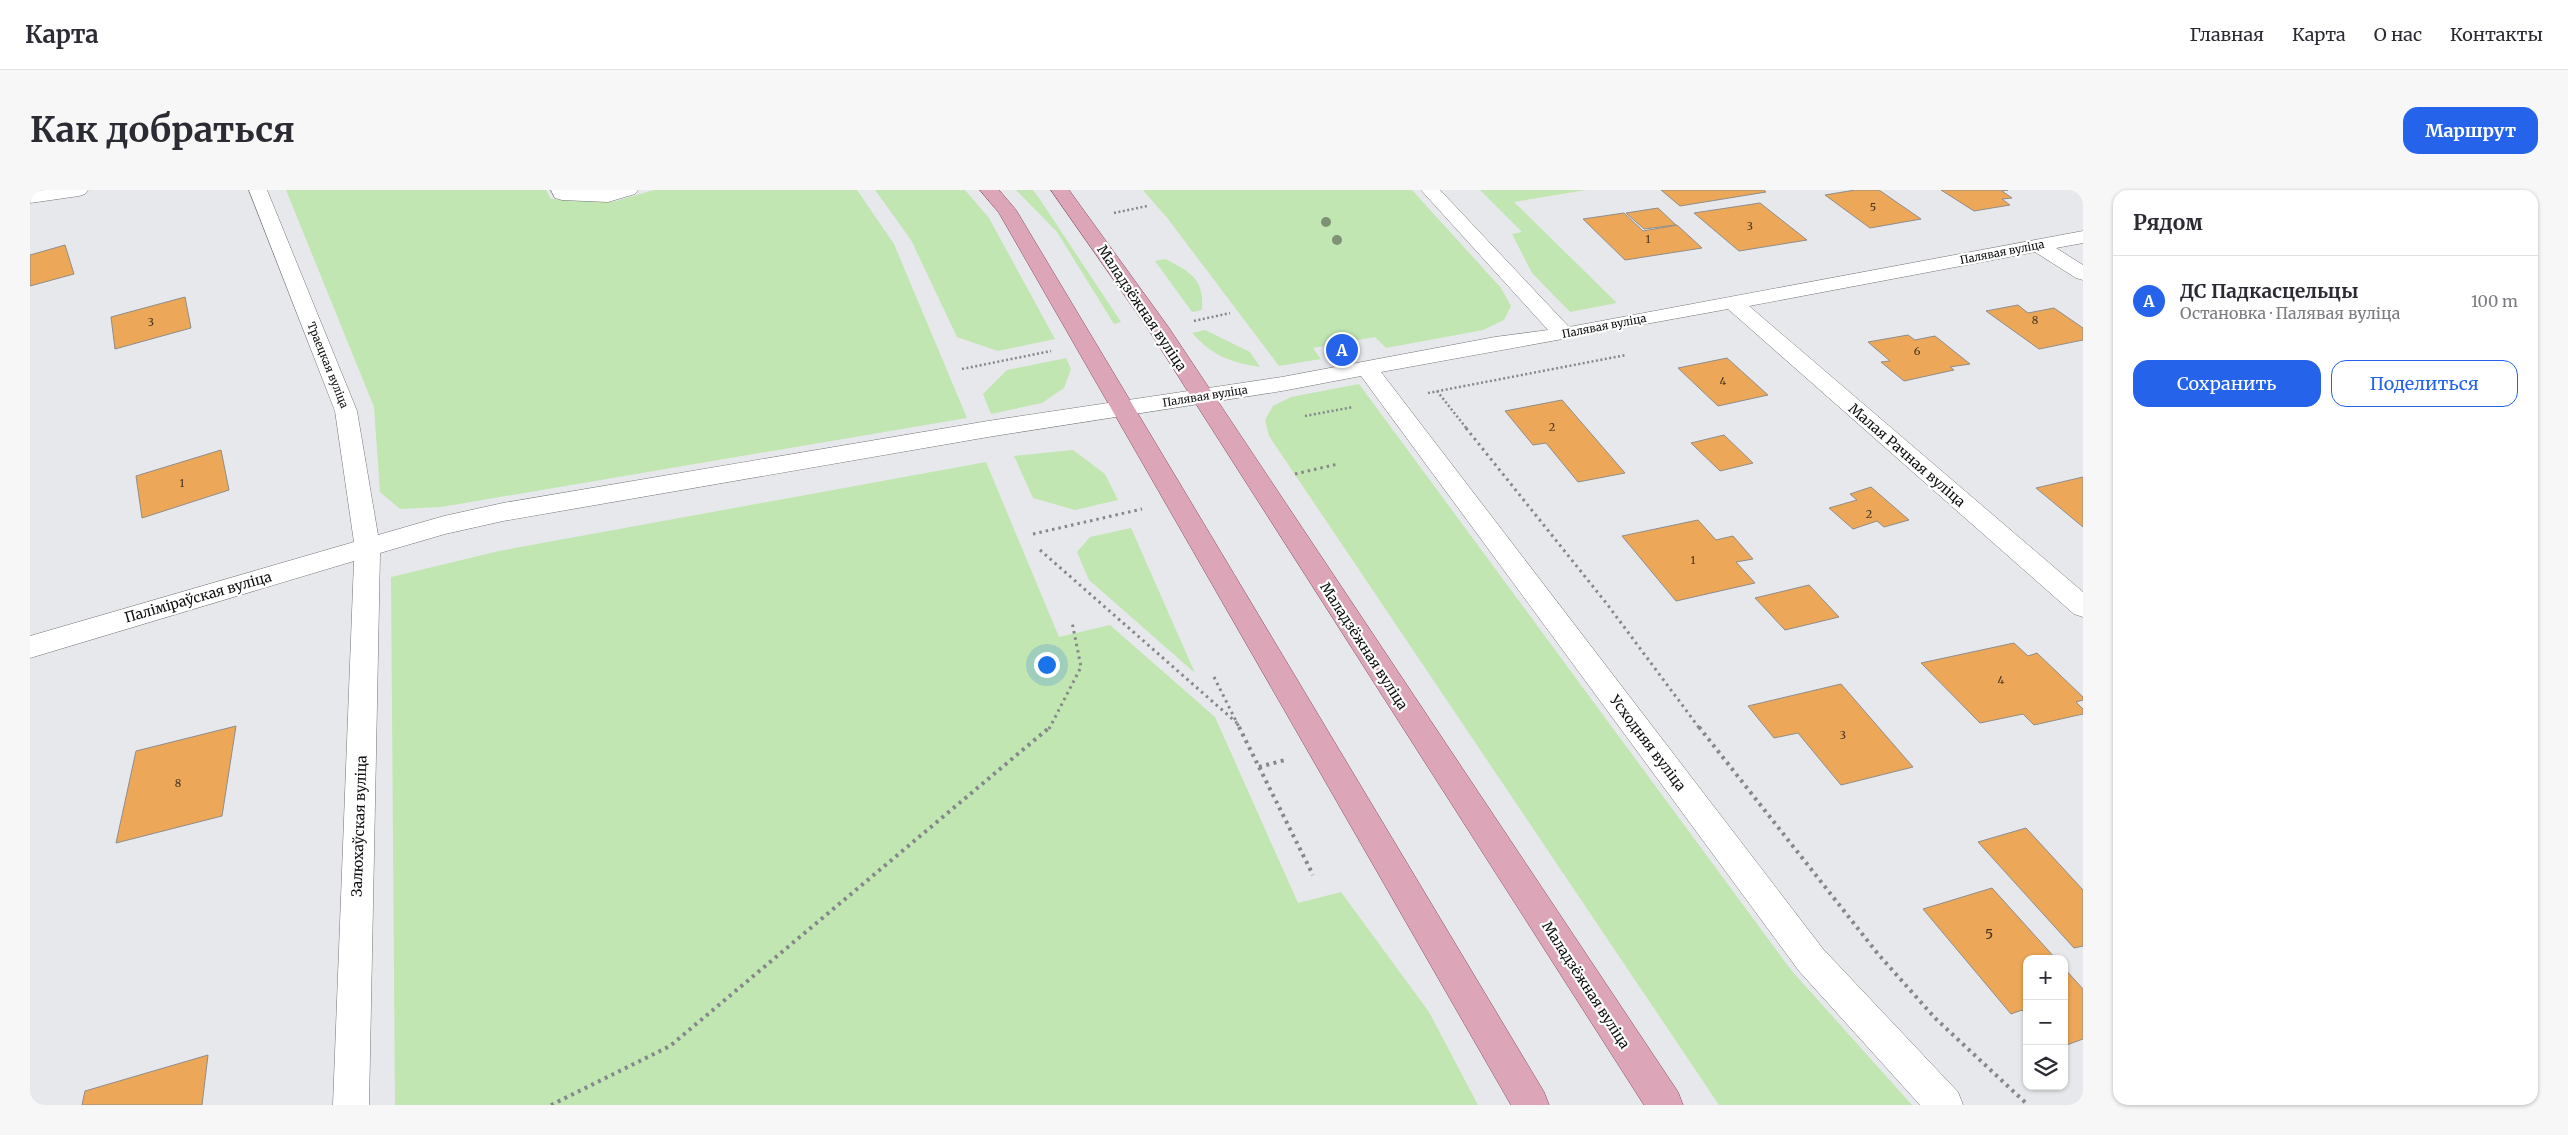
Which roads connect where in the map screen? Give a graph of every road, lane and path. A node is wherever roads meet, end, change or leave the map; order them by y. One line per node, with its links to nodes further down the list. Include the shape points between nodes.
1 (79, 190): 8 (street)
2 (258, 190): 18 (street, Траецкая вуліца, via 346,411)
3 (560, 190): 4 (street, via 562,194 608,196)
4 (629, 190)
5 (989, 190): 17 (main road, via 1007,210)
6 (1060, 190): 16 (main road, Маладзёжная вуліца, via 1158,328)
7 (1430, 190): 13 (street)
8 (30, 197)
9 (2083, 237): 10 (street, Палявая вуліца)
10 (2038, 245): 11 (street); 12 (street, Палявая вуліца)
11 (2083, 274)
12 (1732, 302): 13 (street, Палявая вуліца); 20 (street, Малая Рачная вуліца)
13 (1564, 334): 14 (street, Палявая вуліца, via 1495,343)
14 (1367, 368): 16 (street, Палявая вуліца); 30 (street, Усходняя вуліца, via 1811,960)
15 (1437, 391): 31 (path, via 1878,954 1935,1018)
16 (1201, 396): 17 (street, Палявая вуліца); 29 (main road, Маладзёжная вуліца)
17 (1123, 408): 18 (street, Палявая вуліца, via 502,512); 28 (main road)
18 (367, 548): 22 (street, Паліміраўская вуліца); 26 (street, Залюхаўская вуліца)
19 (1040, 550): 24 (path)
20 (2083, 607)
21 (1072, 622): 27 (path, via 1081,667 1052,726 670,1046)
22 (30, 647)
23 (1214, 677): 24 (path)
24 (1237, 723): 25 (path)
25 (1313, 875)
26 (351, 1105)
27 (550, 1105)
28 (1530, 1105)
29 (1665, 1105)
30 (1945, 1105)
31 (2028, 1105)

